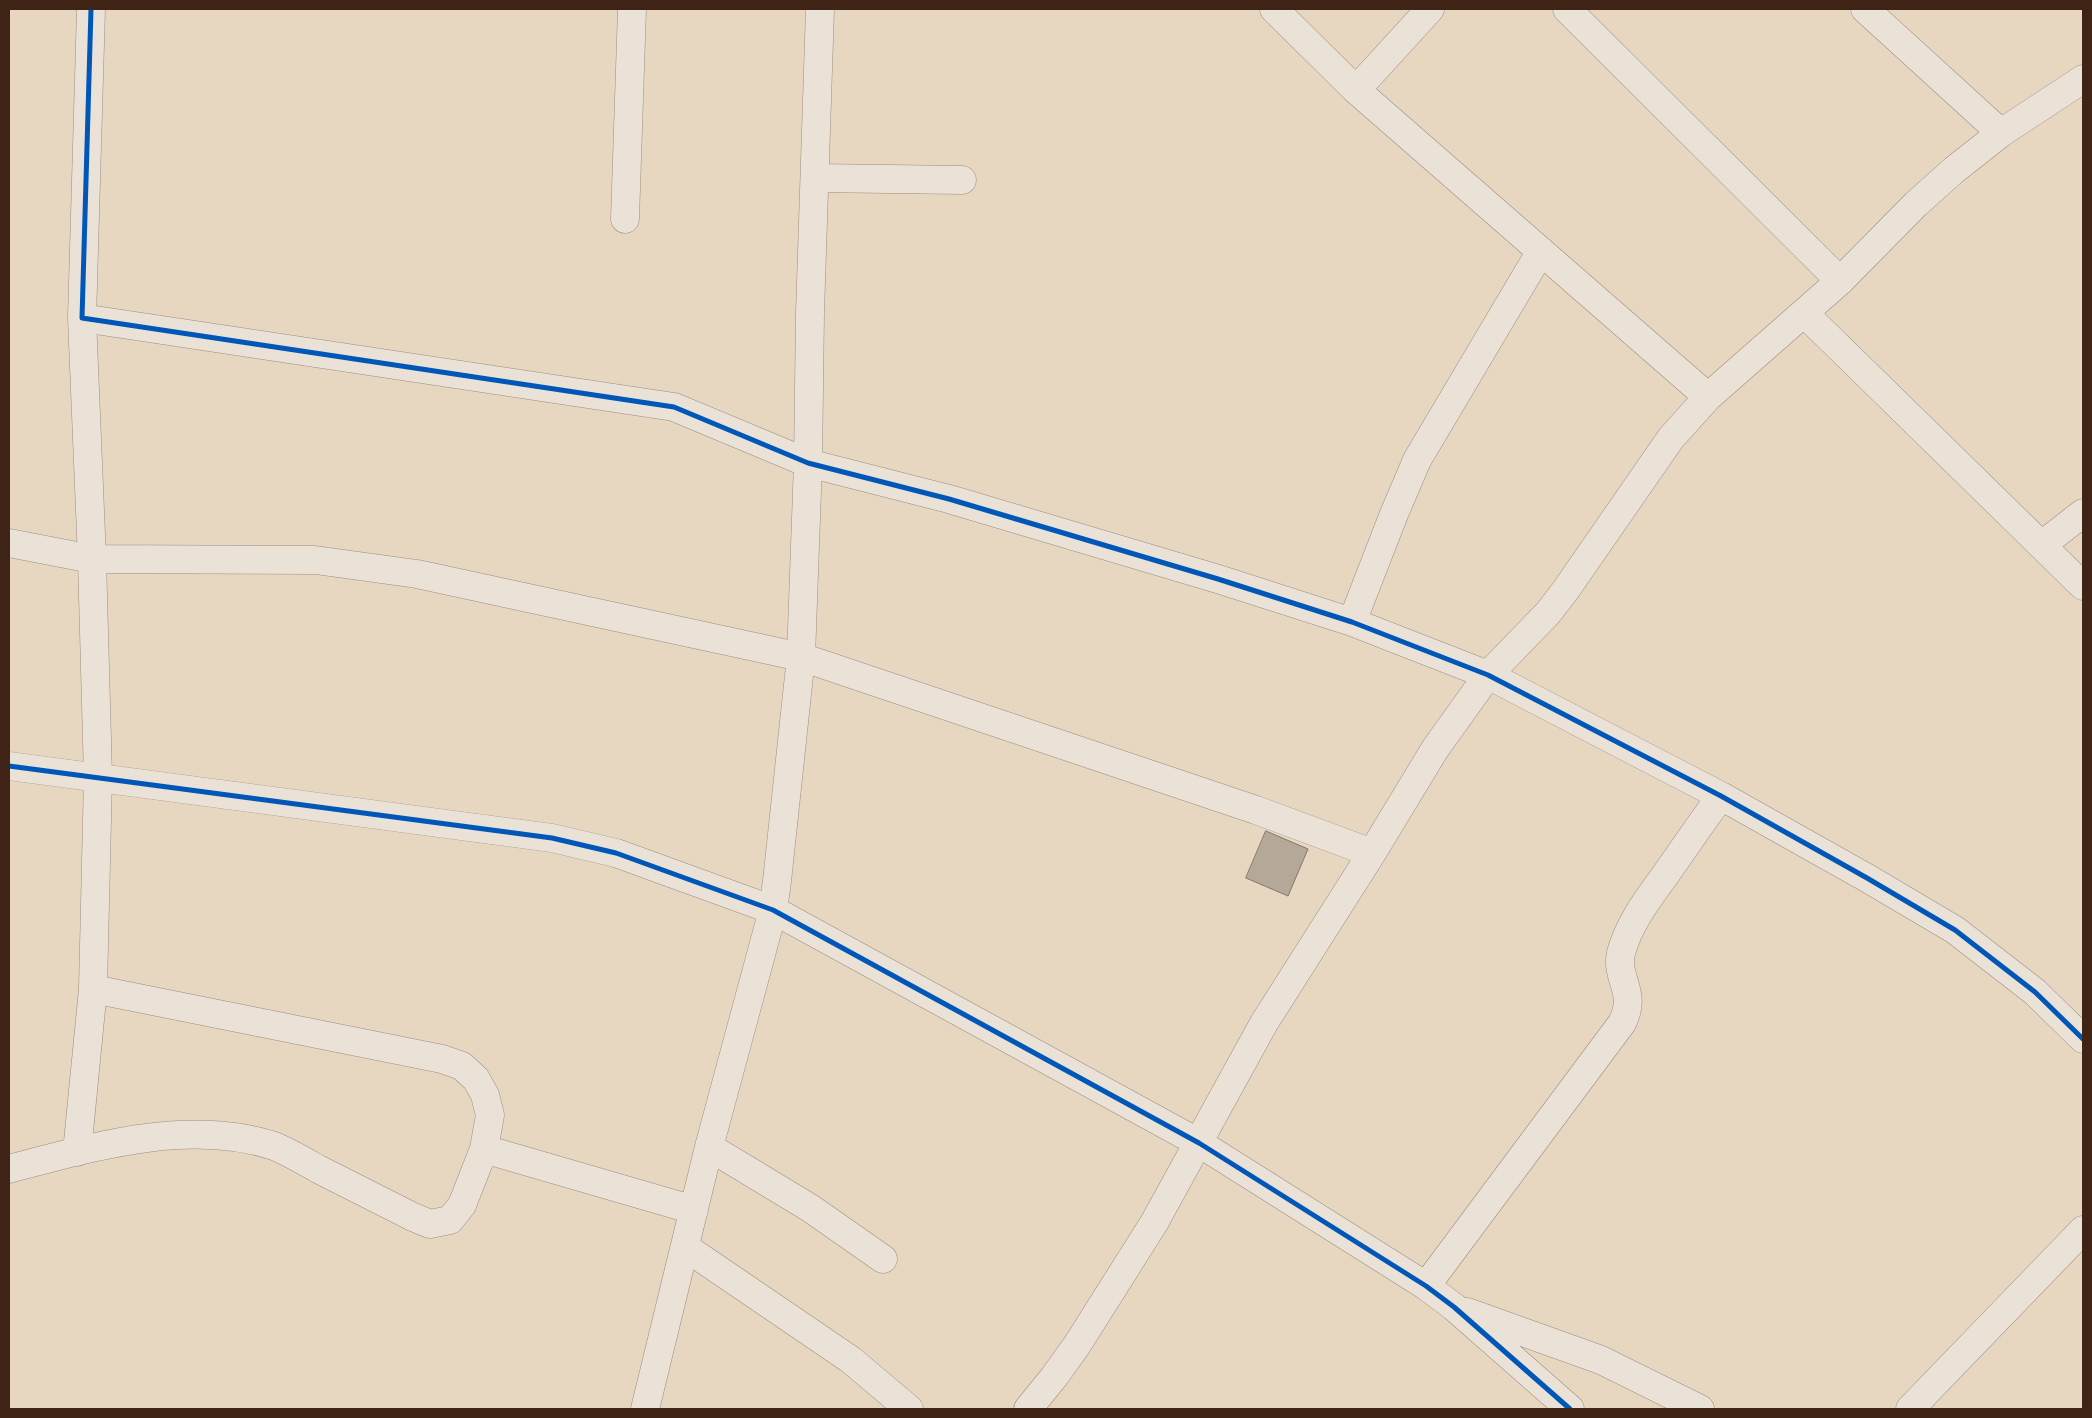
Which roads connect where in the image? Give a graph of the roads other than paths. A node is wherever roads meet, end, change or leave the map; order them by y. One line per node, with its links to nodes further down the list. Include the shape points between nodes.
1 (91, 9): 17 (street)
2 (632, 9): 13 (street)
3 (820, 9): 11 (street)
4 (1274, 9): 9 (street)
5 (1430, 9): 9 (street)
6 (1567, 9): 15 (street)
7 (1865, 9): 10 (street)
8 (2083, 79): 10 (street)
9 (1356, 90): 14 (street)
10 (2001, 133): 15 (street, via 1916,204)
11 (815, 178): 12 (street); 19 (street)
12 (962, 180)
13 (625, 219)
14 (1541, 251): 18 (street); 25 (street, via 1417,460)
15 (1840, 281): 16 (street)
16 (1804, 313): 18 (street); 22 (street)
17 (82, 318): 19 (street, via 674,407); 23 (street)
18 (1708, 397): 27 (street, via 1671,438 1548,613)
19 (808, 462): 25 (street, via 949,499 1218,578); 26 (street)
20 (2083, 513): 22 (street)
21 (9, 543): 23 (street)
22 (2042, 546): 24 (street)
23 (92, 559): 26 (street, via 315,560 360,565 416,574); 29 (street)
24 (2083, 586)
25 (1352, 622): 27 (street)
26 (800, 656): 31 (street, via 1256,810); 32 (street)
27 (1488, 675): 30 (street); 31 (street, via 1435,749)
28 (9, 766): 29 (street)
29 (98, 777): 32 (street, via 552,838 616,853); 33 (street)
30 (1721, 796): 34 (street, via 1955,930 2035,992); 44 (street, via 1636,916 1625,941 1620,968 1629,997 1628,1012 1622,1023)
31 (1372, 853): 35 (street, via 1264,1022)
32 (773, 910): 35 (street); 36 (street)
33 (92, 989): 37 (street, via 432,1057 462,1066 486,1095 490,1115); 38 (street)
34 (2083, 1039)
35 (1199, 1144): 44 (street); 48 (street, via 1106,1299 1054,1377)
36 (709, 1147): 40 (street); 43 (street, via 810,1208)
37 (484, 1149): 38 (street, via 462,1206 450,1220 430,1224 275,1147 238,1137 193,1134 149,1138); 40 (street)
38 (77, 1152): 39 (street)
39 (9, 1169)
40 (694, 1210): 42 (street)
41 (2083, 1230): 51 (street)
42 (685, 1247): 46 (street); 47 (street, via 851,1360)
43 (883, 1258)
44 (1426, 1286): 45 (street)
45 (1454, 1307): 49 (street); 50 (street, via 1601,1360)
46 (645, 1409)
47 (909, 1409)
48 (1028, 1409)
49 (1570, 1409)
50 (1700, 1409)
51 (1910, 1409)

